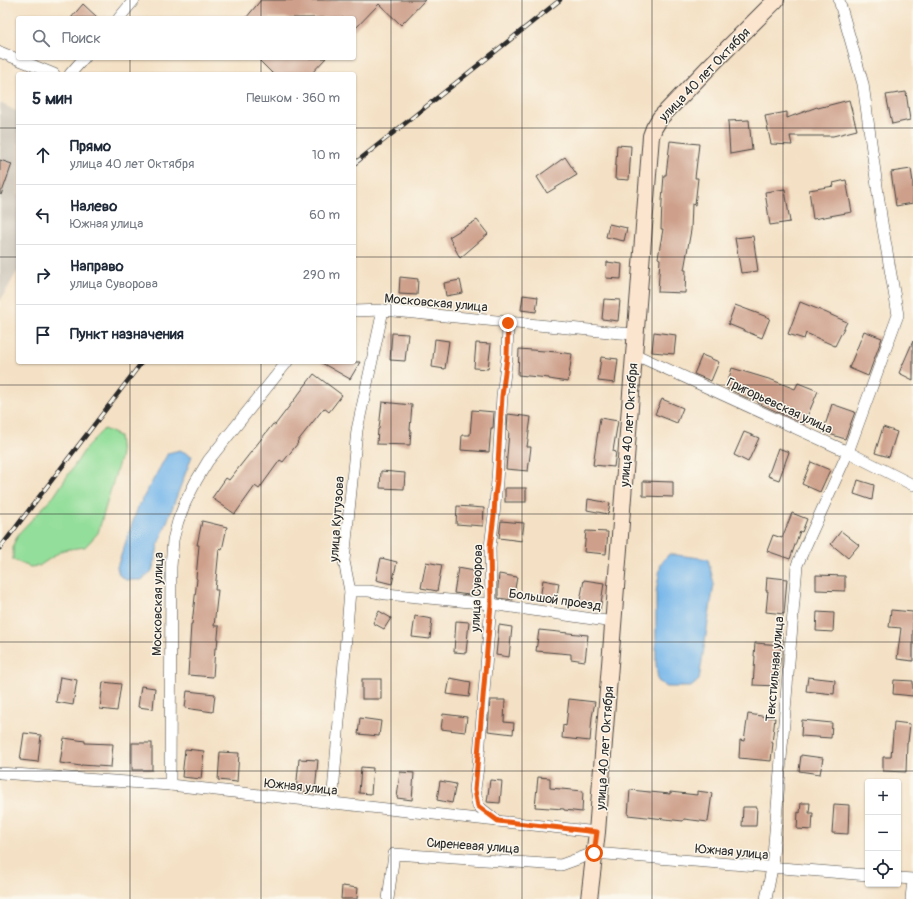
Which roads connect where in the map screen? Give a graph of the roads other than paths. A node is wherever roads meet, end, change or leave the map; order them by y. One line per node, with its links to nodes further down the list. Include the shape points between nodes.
1 (134, 0): 4 (street)
2 (776, 0): 14 (street, улица 40 лет Октября, via 670,107 654,128 651,136)
3 (839, 0): 17 (street, Текстильная улица, via 862,84 898,315)
4 (120, 16)
5 (0, 52): 6 (street)
6 (16, 59)
7 (20, 60): 9 (street)
8 (82, 60): 10 (street)
9 (49, 72)
10 (72, 72)
11 (383, 310): 12 (street, Московская улица); 13 (street, Московская улица); 19 (street, улица Кутузова, via 357,430 344,561)
12 (356, 311)
13 (508, 323): 14 (street, Московская улица); 20 (street, улица Суворова, via 490,547)
14 (635, 334): 15 (street, улица 40 лет Октября)
15 (634, 354): 17 (street, Григорьевская улица); 21 (street, улица 40 лет Октября)
16 (285, 364): 23 (street, Московская улица, via 208,461 178,521 170,567)
17 (848, 452): 18 (street, Григорьевская улица); 28 (street, Текстильная улица, via 797,565)
18 (913, 484)
19 (350, 591): 20 (street, Большой проезд); 24 (street, улица Кутузова)
20 (491, 604): 21 (street, Большой проезд); 25 (street, улица Суворова, via 475,790 478,806)
21 (613, 622): 26 (street, улица 40 лет Октября)
22 (0, 773): 23 (street, Южная улица)
23 (170, 785): 24 (street, Южная улица)
24 (332, 804): 25 (street, Южная улица)
25 (498, 821): 26 (street, Южная улица)
26 (597, 832): 27 (street, улица 40 лет Октября)
27 (594, 853): 28 (street, Южная улица); 32 (street, Сиреневая улица, via 561,865 394,854); 33 (street, улица 40 лет Октября)
28 (772, 868): 29 (street, Южная улица); 34 (street, Текстильная улица)
29 (865, 875)
30 (901, 878): 31 (street)
31 (913, 879): 35 (street)
32 (388, 899)
33 (589, 899)
34 (766, 899)
35 (911, 899)

